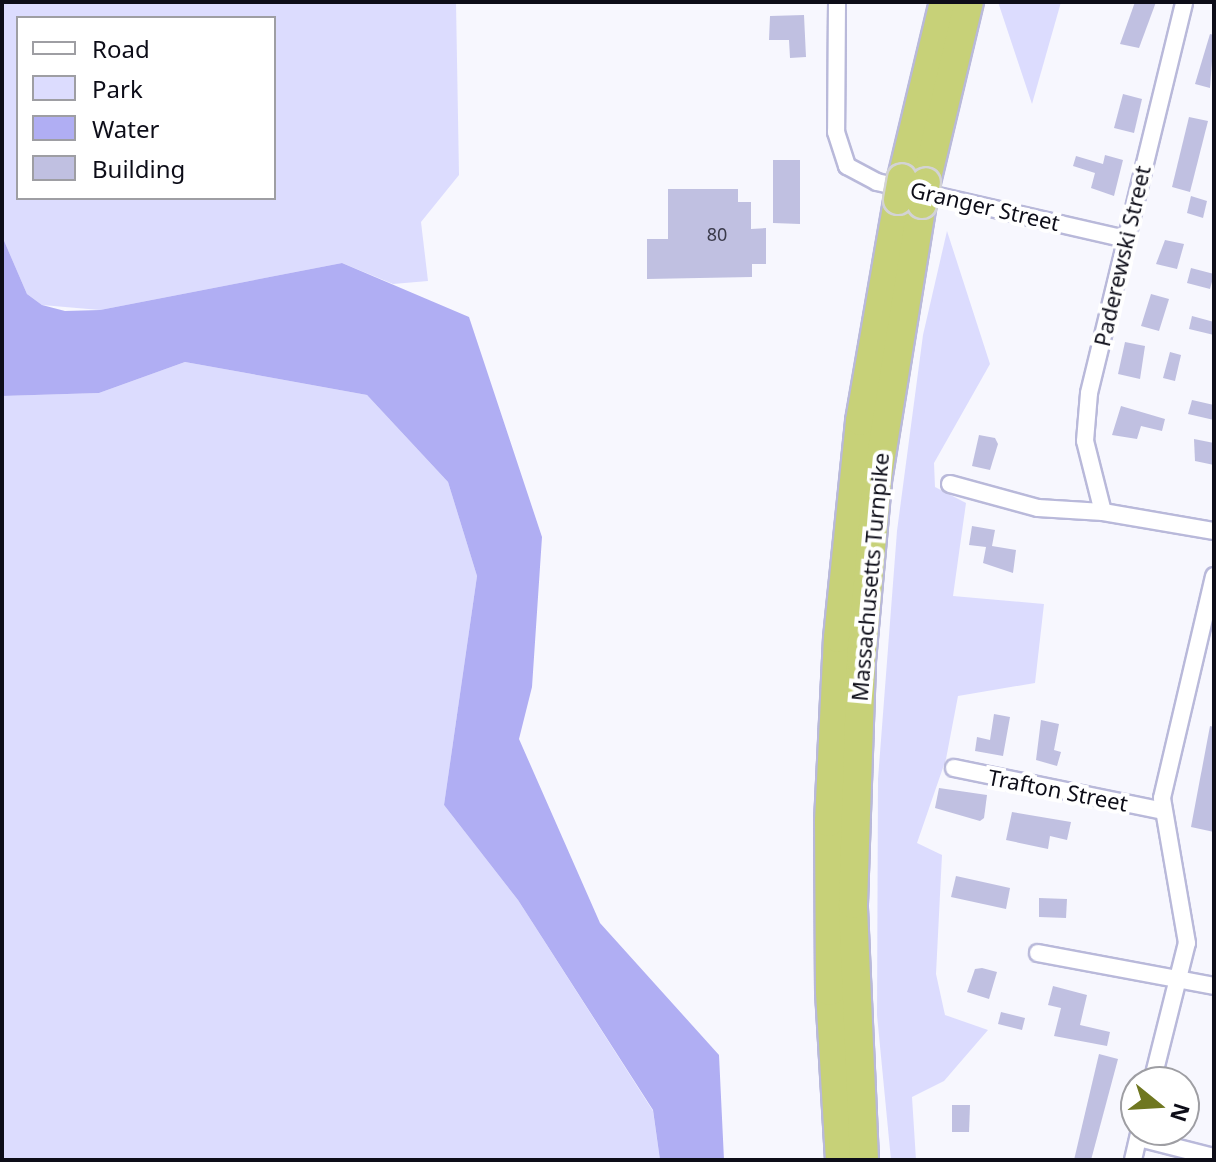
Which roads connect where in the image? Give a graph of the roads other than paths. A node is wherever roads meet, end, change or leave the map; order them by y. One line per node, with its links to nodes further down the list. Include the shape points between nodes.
1 (837, 2): 6 (street, Granger Street, via 836,132 847,166 877,182)
2 (944, 2): 5 (highway, Massachusetts Turnpike)
3 (969, 2): 5 (highway, Massachusetts Turnpike)
4 (1184, 2): 6 (street, Paderewski Street)
5 (912, 191): 19 (highway, Massachusetts Turnpike, via 860,421 838,638 829,868); 20 (highway, Massachusetts Turnpike, via 860,676 853,904)
6 (1125, 239): 8 (street, Paderewski Street, via 1089,393 1085,441)
7 (950, 484): 8 (street, via 1038,508)
8 (1103, 512): 9 (street)
9 (1214, 531)
10 (1214, 576): 12 (street)
11 (954, 768): 12 (street, Trafton Street)
12 (1163, 811): 14 (street, via 1187,943)
13 (1038, 953): 14 (street)
14 (1179, 978): 15 (street); 16 (street)
15 (1214, 986)
16 (1156, 1066)
17 (1179, 1146): 18 (street)
18 (1214, 1157)
19 (840, 1160)
20 (864, 1160)

